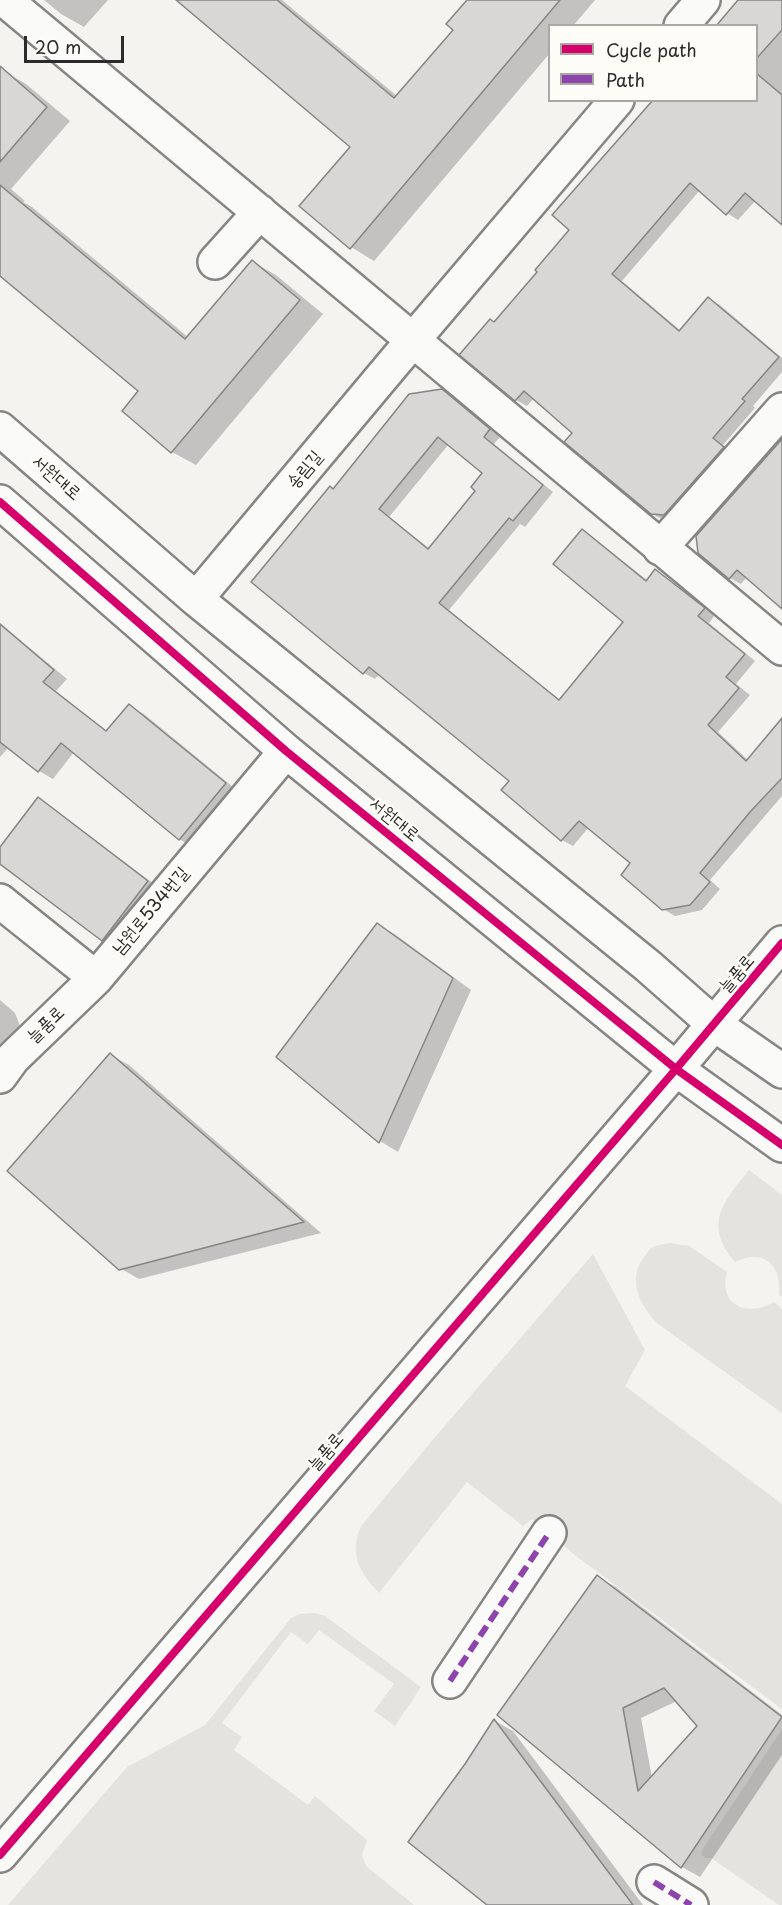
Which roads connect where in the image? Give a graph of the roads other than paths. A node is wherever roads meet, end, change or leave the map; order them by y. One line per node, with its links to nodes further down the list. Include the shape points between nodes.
1 (5, 0): 5 (street)
2 (703, 0): 3 (street)
3 (683, 24)
4 (615, 102): 7 (street, 송림길)
5 (260, 212): 6 (street); 7 (street)
6 (214, 262)
7 (413, 340): 11 (street); 12 (street, 송림길)
8 (782, 410): 11 (street)
9 (0, 429): 12 (street, 서원대로)
10 (0, 502): 14 (street, 서원대로)
11 (660, 548): 13 (street)
12 (196, 599): 18 (street, 서원대로)
13 (782, 648)
14 (286, 751): 17 (street, 남원로534번길); 19 (street, 서원대로)
15 (0, 901): 17 (street)
16 (782, 943): 18 (street, 늘품로)
17 (96, 978): 21 (street, 늘품로, via 13,1058)
18 (714, 1024): 19 (street, 늘품로); 20 (street, 서원대로)
19 (676, 1069): 22 (street, 서원대로); 25 (street, 늘품로)
20 (782, 1071)
21 (0, 1076)
22 (782, 1145)
23 (549, 1533): 24 (street)
24 (450, 1681)
25 (0, 1855)
26 (654, 1882): 27 (street)
27 (691, 1905)

